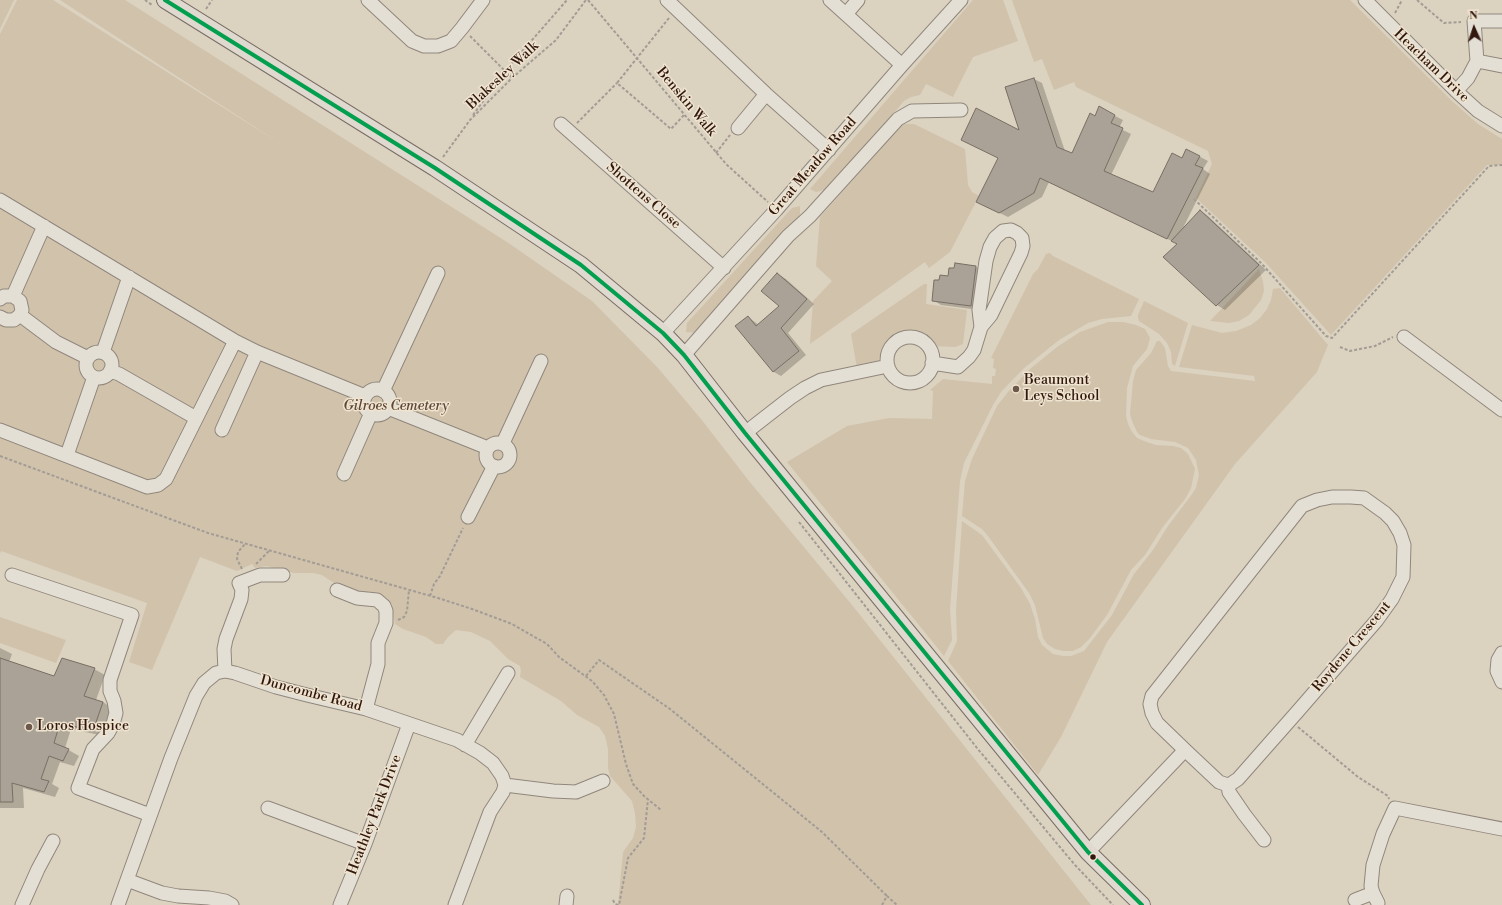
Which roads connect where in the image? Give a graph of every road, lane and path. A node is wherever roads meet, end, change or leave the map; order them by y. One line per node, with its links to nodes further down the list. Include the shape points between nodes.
1 (145, 0): 12 (path)
2 (368, 0): 17 (street, via 412,41 424,46 438,46 450,41)
3 (483, 0): 17 (street)
4 (567, 0): 22 (path)
5 (587, 0): 18 (path, Benskin Walk); 23 (path, Blakesley Walk, via 556,40)
6 (667, 0): 13 (street)
7 (830, 0): 14 (street)
8 (858, 0): 14 (street)
9 (961, 0): 20 (street, Great Meadow Road)
10 (1365, 0): 25 (street, Heacham Drive)
11 (1417, 0): 15 (path, via 1444,23)
12 (162, 4): 36 (main road)
13 (677, 9): 18 (path); 26 (street)
14 (846, 14): 20 (street)
15 (1474, 21): 16 (street); 19 (street)
16 (1502, 21)
17 (462, 28): 22 (path)
18 (637, 58): 24 (path); 28 (path, Benskin Walk)
19 (1477, 61): 21 (street); 25 (street, via 1468,78)
20 (902, 65): 33 (street, Great Meadow Road)
21 (1502, 66)
22 (505, 71): 23 (path); 29 (path)
23 (512, 78): 29 (path, Blakesley Walk)
24 (616, 83): 28 (path, via 671,129); 31 (path, via 580,119)
25 (1456, 91): 30 (street, Heacham Drive, via 1478,111)
26 (766, 94): 32 (street); 33 (street)
27 (960, 110): 55 (street, via 912,111 898,120 810,216 788,236)
28 (684, 115): 34 (path, Benskin Walk)
29 (470, 120): 36 (path, Blakesley Walk)
30 (1502, 126)
31 (566, 128): 41 (street, Shottens Close)
32 (738, 128): 34 (path, via 728,136)
33 (828, 150): 39 (street, Great Meadow Road)
34 (716, 153): 39 (path, Benskin Walk)
35 (1502, 165): 38 (path, via 1489,166 1332,338 1326,336 1261,263)
36 (435, 168): 49 (main road, via 580,265)
37 (0, 200): 40 (street)
38 (1194, 200)
39 (776, 210): 41 (street, Great Meadow Road)
40 (44, 226): 43 (street); 44 (street)
41 (724, 268): 49 (street, Great Meadow Road)
42 (438, 273): 62 (street)
43 (129, 277): 51 (street); 53 (street)
44 (13, 296): 45 (street, via 4,296); 46 (street, via 22,305)
45 (0, 299)
46 (20, 315): 47 (street, via 14,320); 56 (street, via 56,342)
47 (1, 322)
48 (982, 327): 48 (street, via 980,310 990,247 1003,231 1011,230 1022,238 1021,253 994,309); 58 (street, via 974,350 958,367)
49 (664, 333): 55 (main road)
50 (1404, 337): 52 (path, via 1396,335 1375,346 1350,351); 65 (street)
51 (235, 341): 54 (street); 67 (street)
52 (1340, 347)
53 (103, 352): 56 (street, via 94,352); 60 (street, via 112,362)
54 (257, 352): 63 (street); 69 (street)
55 (684, 355): 70 (main road)
56 (88, 358): 61 (street, via 87,369)
57 (540, 361): 71 (street)
58 (932, 363): 59 (street, via 923,379 908,383 894,377); 59 (street, via 931,351 927,345 921,340 907,337 894,343 890,349 887,356)
59 (888, 366): 70 (street, via 821,380 790,398)
60 (110, 370): 61 (street, via 104,376); 67 (street)
61 (94, 377): 73 (street)
62 (383, 390): 63 (street, via 375,389); 64 (street, via 390,400)
63 (366, 396): 66 (street, via 364,404)
64 (388, 408): 66 (street, via 379,414); 72 (street)
65 (1502, 410)
66 (371, 413): 76 (street)
67 (196, 418): 73 (street, via 166,479 158,485 147,487)
68 (0, 430): 73 (street)
69 (222, 430)
70 (745, 433): 109 (main road)
71 (503, 443): 72 (street, via 494,443); 75 (street, via 510,450 510,458 506,465)
72 (488, 448): 75 (street, via 488,460)
73 (67, 455)
74 (0, 456): 79 (path, via 208,533)
75 (494, 466): 77 (street)
76 (344, 474)
77 (468, 518): 85 (path)
78 (795, 518): 122 (path, via 977,748 1075,865)
79 (245, 544): 82 (path, via 238,552 237,559); 84 (path)
80 (12, 574): 104 (street, via 132,615 110,680 116,713 114,724 93,749 78,788)
81 (283, 575): 82 (street)
82 (242, 578): 88 (street, via 241,599 224,649)
83 (337, 590): 86 (street, via 357,598 380,602 386,611)
84 (409, 590): 85 (path); 86 (path, via 404,617)
85 (430, 596): 90 (path, via 512,624 547,644 559,657)
86 (386, 624): 92 (street, via 378,643 378,664)
87 (1502, 653): 91 (street, via 1497,671)
88 (225, 671): 92 (street, Duncombe Road, via 276,687); 104 (street, via 216,673 200,689)
89 (508, 673): 95 (street)
90 (586, 676): 100 (path, via 604,695 614,714 633,784); 111 (path, via 599,660 670,709 822,832)
91 (1502, 682)
92 (366, 709): 94 (street, Duncombe Road)
93 (1290, 720): 96 (street, Roydene Crescent, via 1377,620 1403,577 1404,545 1400,534 1393,521 1364,498 1332,496 1302,506 1152,696 1150,704 1157,723); 99 (street, Roydene Crescent, via 1238,779); 102 (path, via 1358,777 1388,796)
94 (409, 724): 95 (street, Duncombe Road); 108 (street, Heathley Park Drive)
95 (465, 745): 98 (street, Duncombe Road, via 494,763)
96 (1185, 750): 99 (street, Roydene Crescent, via 1219,782); 109 (street)
97 (603, 781): 98 (street, via 576,792)
98 (505, 785): 119 (street, via 490,812)
99 (1228, 785): 106 (street, via 1229,792)
100 (648, 799): 103 (path); 112 (path, via 644,838 628,858 619,904 615,904)
101 (268, 808): 108 (street)
102 (1395, 808): 105 (street); 113 (street, via 1373,865 1371,886 1375,898)
103 (661, 810)
104 (150, 815): 110 (street)
105 (1502, 829)
106 (1264, 840)
107 (53, 842): 115 (street)
108 (365, 844): 118 (street, Heathley Park Drive)
109 (1088, 852): 114 (main road)
110 (127, 880): 116 (street); 117 (street, via 162,893 220,900)
111 (887, 896): 120 (path); 121 (path)
112 (613, 900)
113 (1355, 900)
114 (1135, 902)
115 (22, 905)
116 (118, 905)
117 (232, 905)
118 (340, 905)
119 (455, 905)
120 (882, 905)
121 (897, 905)
122 (1113, 905)

